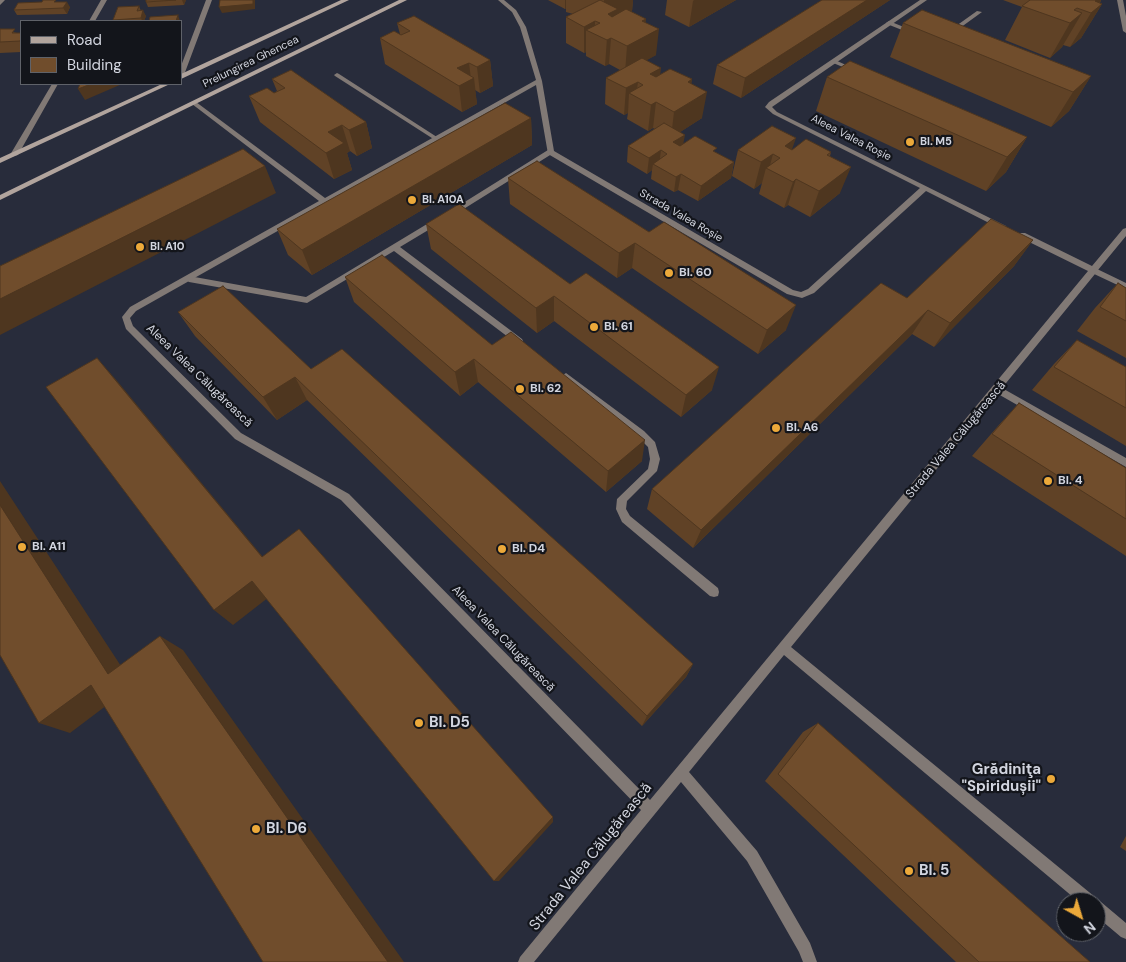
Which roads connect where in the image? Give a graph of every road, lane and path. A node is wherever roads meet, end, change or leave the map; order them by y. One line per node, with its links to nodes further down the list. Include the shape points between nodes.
1 (2, 0): 9 (street)
2 (104, 0): 11 (street)
3 (209, 0): 17 (street)
4 (346, 0): 20 (main road, Prelungirea Ghencea)
5 (404, 0): 24 (main road, Prelungirea Ghencea)
6 (501, 0): 21 (street, via 514,11 523,26)
7 (924, 0): 12 (street, Aleea Valea Roșie)
8 (1120, 0): 13 (street)
9 (0, 3)
10 (979, 12): 15 (street)
11 (93, 20)
12 (889, 23): 14 (street); 16 (street, Aleea Valea Roșie)
13 (1126, 31)
14 (919, 35)
15 (944, 35)
16 (833, 61): 18 (street); 29 (street, Aleea Valea Roșie, via 768,107)
17 (182, 73)
18 (860, 73)
19 (337, 75): 25 (street)
20 (182, 76)
21 (539, 81): 25 (street, Aleea Valea Călugărească); 26 (street)
22 (54, 85): 27 (street)
23 (164, 85): 27 (main road)
24 (194, 103): 30 (main road, Prelungirea Ghencea); 31 (street)
25 (437, 139): 31 (street, Aleea Valea Călugărească)
26 (551, 152): 29 (street, Strada Valea Roșie, via 790,292 802,295 811,291); 33 (street)
27 (14, 155): 28 (main road)
28 (0, 161)
29 (925, 188): 34 (street, Aleea Valea Roșie)
30 (0, 198)
31 (325, 202): 35 (street, Aleea Valea Călugărească)
32 (1126, 230): 34 (street, Strada Valea Călugărească)
33 (395, 246): 35 (street, via 307,300); 37 (street)
34 (1095, 271): 36 (street, Aleea Valea Roșie); 39 (street, Strada Valea Călugărească)
35 (189, 279): 44 (street, Aleea Valea Călugărească, via 133,309 126,317 129,327 238,436 345,497)
36 (1126, 286)
37 (530, 349)
38 (554, 367): 41 (street, via 652,445 655,459 652,471 622,499 621,510 626,519)
39 (997, 389): 40 (street); 42 (street, Strada Valea Călugărească)
40 (1126, 463)
41 (714, 592)
42 (784, 648): 43 (street, Strada Valea Călugărească); 45 (street)
43 (681, 772): 44 (street, Strada Valea Călugărească); 49 (street, via 752,856)
44 (650, 810): 48 (street, Strada Valea Călugărească)
45 (1078, 892)
46 (1106, 915): 47 (street)
47 (1126, 932)
48 (525, 962)
49 (810, 962)

